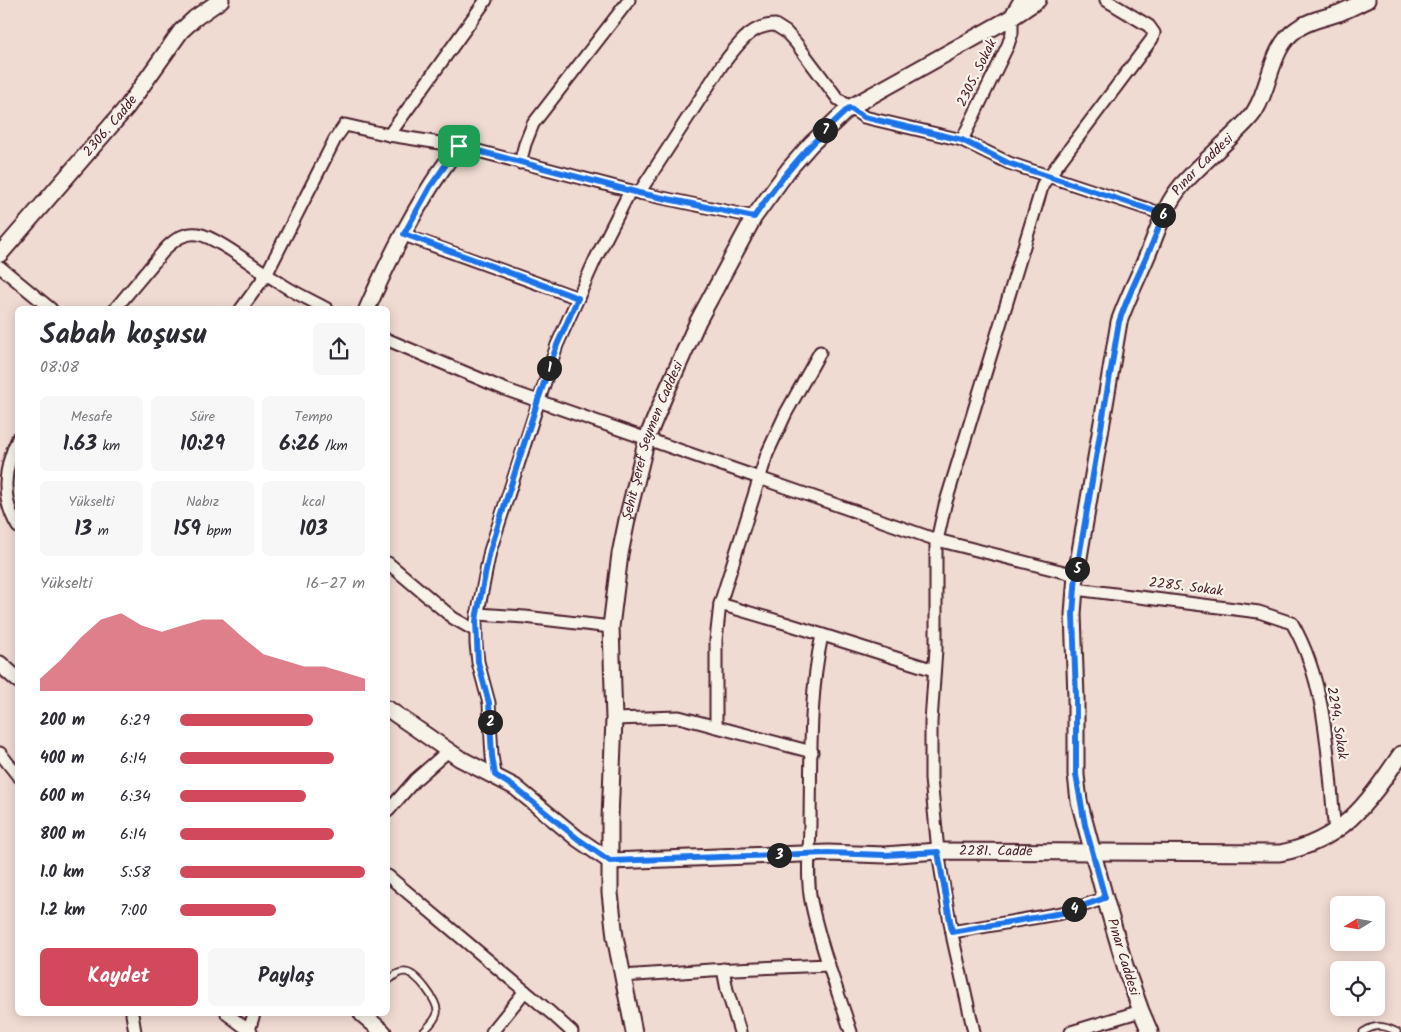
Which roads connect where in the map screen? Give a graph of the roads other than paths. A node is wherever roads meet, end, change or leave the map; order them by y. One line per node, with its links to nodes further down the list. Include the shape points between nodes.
1 (221, 0): 19 (street, 2306. Cadde, via 181,31 127,107)
2 (486, 0): 10 (street)
3 (629, 0): 13 (street, via 533,124)
4 (1022, 0): 8 (street)
5 (1038, 0): 8 (street)
6 (1106, 0): 14 (street, via 1149,26 1154,33)
7 (1367, 0): 16 (street, Pınar Caddesi, via 1310,22 1286,39 1278,51 1255,111 1182,186)
8 (1012, 17): 9 (street, Şehit Şeref Seymen Caddesi); 11 (street, 2305. Sokak, via 1008,45)
9 (849, 108): 11 (street, via 864,117); 15 (street, via 838,99 786,32 775,24 754,29 722,65); 17 (street, Şehit Şeref Seymen Caddesi, via 789,169)
10 (389, 135): 12 (street); 21 (street, via 344,125)
11 (962, 140): 14 (street, via 1008,163)
12 (459, 146): 13 (street); 18 (street, via 436,178)
13 (520, 163): 15 (street)
14 (1048, 177): 16 (street); 35 (street, via 1043,184 945,504)
15 (635, 192): 17 (street); 22 (street, via 599,253)
16 (1163, 214): 37 (street, Pınar Caddesi, via 1119,322)
17 (754, 217): 31 (street, Şehit Şeref Seymen Caddesi, via 694,329)
18 (404, 234): 22 (street); 27 (street)
19 (0, 254)
20 (0, 267): 23 (street)
21 (266, 274): 24 (street, via 216,242 199,234 189,234 175,239 167,247); 25 (street); 26 (street)
22 (578, 298): 30 (street)
23 (47, 306)
24 (118, 306)
25 (243, 306)
26 (321, 306)
27 (368, 306)
28 (390, 341): 30 (street, 2285. Sokak)
29 (820, 352): 33 (street, via 786,413)
30 (538, 400): 31 (street, 2285. Sokak); 39 (street, via 490,551)
31 (648, 438): 33 (street, 2285. Sokak); 41 (street, Şehit Şeref Seymen Caddesi, via 622,544)
32 (15, 444): 34 (street, via 8,459 4,487 8,511)
33 (759, 477): 35 (street, 2285. Sokak); 38 (street)
34 (15, 522)
35 (937, 540): 37 (street, 2285. Sokak); 45 (street)
36 (390, 565): 42 (street, via 453,618)
37 (1075, 582): 40 (street, 2285. Sokak, via 1259,612); 59 (street, Pınar Caddesi, via 1076,775)
38 (720, 604): 43 (street); 49 (street, via 716,640)
39 (477, 614): 41 (street); 42 (street)
40 (1292, 623): 57 (street, 2294. Sokak, via 1306,654 1325,729)
41 (611, 627): 48 (street, Şehit Şeref Seymen Caddesi)
42 (476, 631): 55 (street, via 478,662 489,703)
43 (822, 635): 45 (street); 51 (street, via 815,676)
44 (0, 664): 46 (street)
45 (934, 670): 58 (street, via 931,758)
46 (15, 677)
47 (390, 710): 50 (street)
48 (614, 719): 49 (street, via 679,718); 61 (street, Şehit Şeref Seymen Caddesi)
49 (716, 726): 51 (street)
50 (448, 751): 55 (street); 56 (street, via 415,780)
51 (812, 752): 60 (street)
52 (0, 753): 54 (street)
53 (1401, 754): 57 (street, 2281. Cadde, via 1367,801 1349,822)
54 (15, 772)
55 (495, 775): 61 (street, via 522,792)
56 (390, 809)
57 (1335, 832): 59 (street, 2281. Cadde, via 1308,846 1280,853)
58 (938, 852): 59 (street, 2281. Cadde); 60 (street, 2281. Cadde); 64 (street)
59 (1093, 853): 63 (street, Pınar Caddesi)
60 (810, 854): 61 (street, 2281. Cadde); 65 (street, via 811,900)
61 (610, 861): 67 (street, Şehit Şeref Seymen Caddesi, via 610,893)
62 (390, 878): 69 (street)
63 (1105, 898): 64 (street, via 1062,913); 70 (street, Pınar Caddesi)
64 (952, 932): 84 (street)
65 (829, 965): 66 (street); 83 (street)
66 (723, 969): 67 (street); 82 (street)
67 (622, 976): 81 (street, Şehit Şeref Seymen Caddesi)
68 (390, 980): 78 (lane, via 406,972 416,978 430,995 438,1012)
69 (525, 991): 79 (street); 80 (street)
70 (1141, 1012): 85 (street); 86 (street, Pınar Caddesi)
71 (132, 1016): 76 (street)
72 (230, 1016): 75 (street)
73 (254, 1016): 75 (street)
74 (364, 1016): 77 (street)
75 (250, 1031)
76 (135, 1032)
77 (383, 1032)
78 (423, 1032)
79 (492, 1032)
80 (572, 1032)
81 (634, 1032)
82 (740, 1032)
83 (851, 1032)
84 (974, 1032)
85 (1071, 1032)
86 (1150, 1032)
87 (1363, 1032): 88 (lane, via 1380,1026)
88 (1397, 1032)

